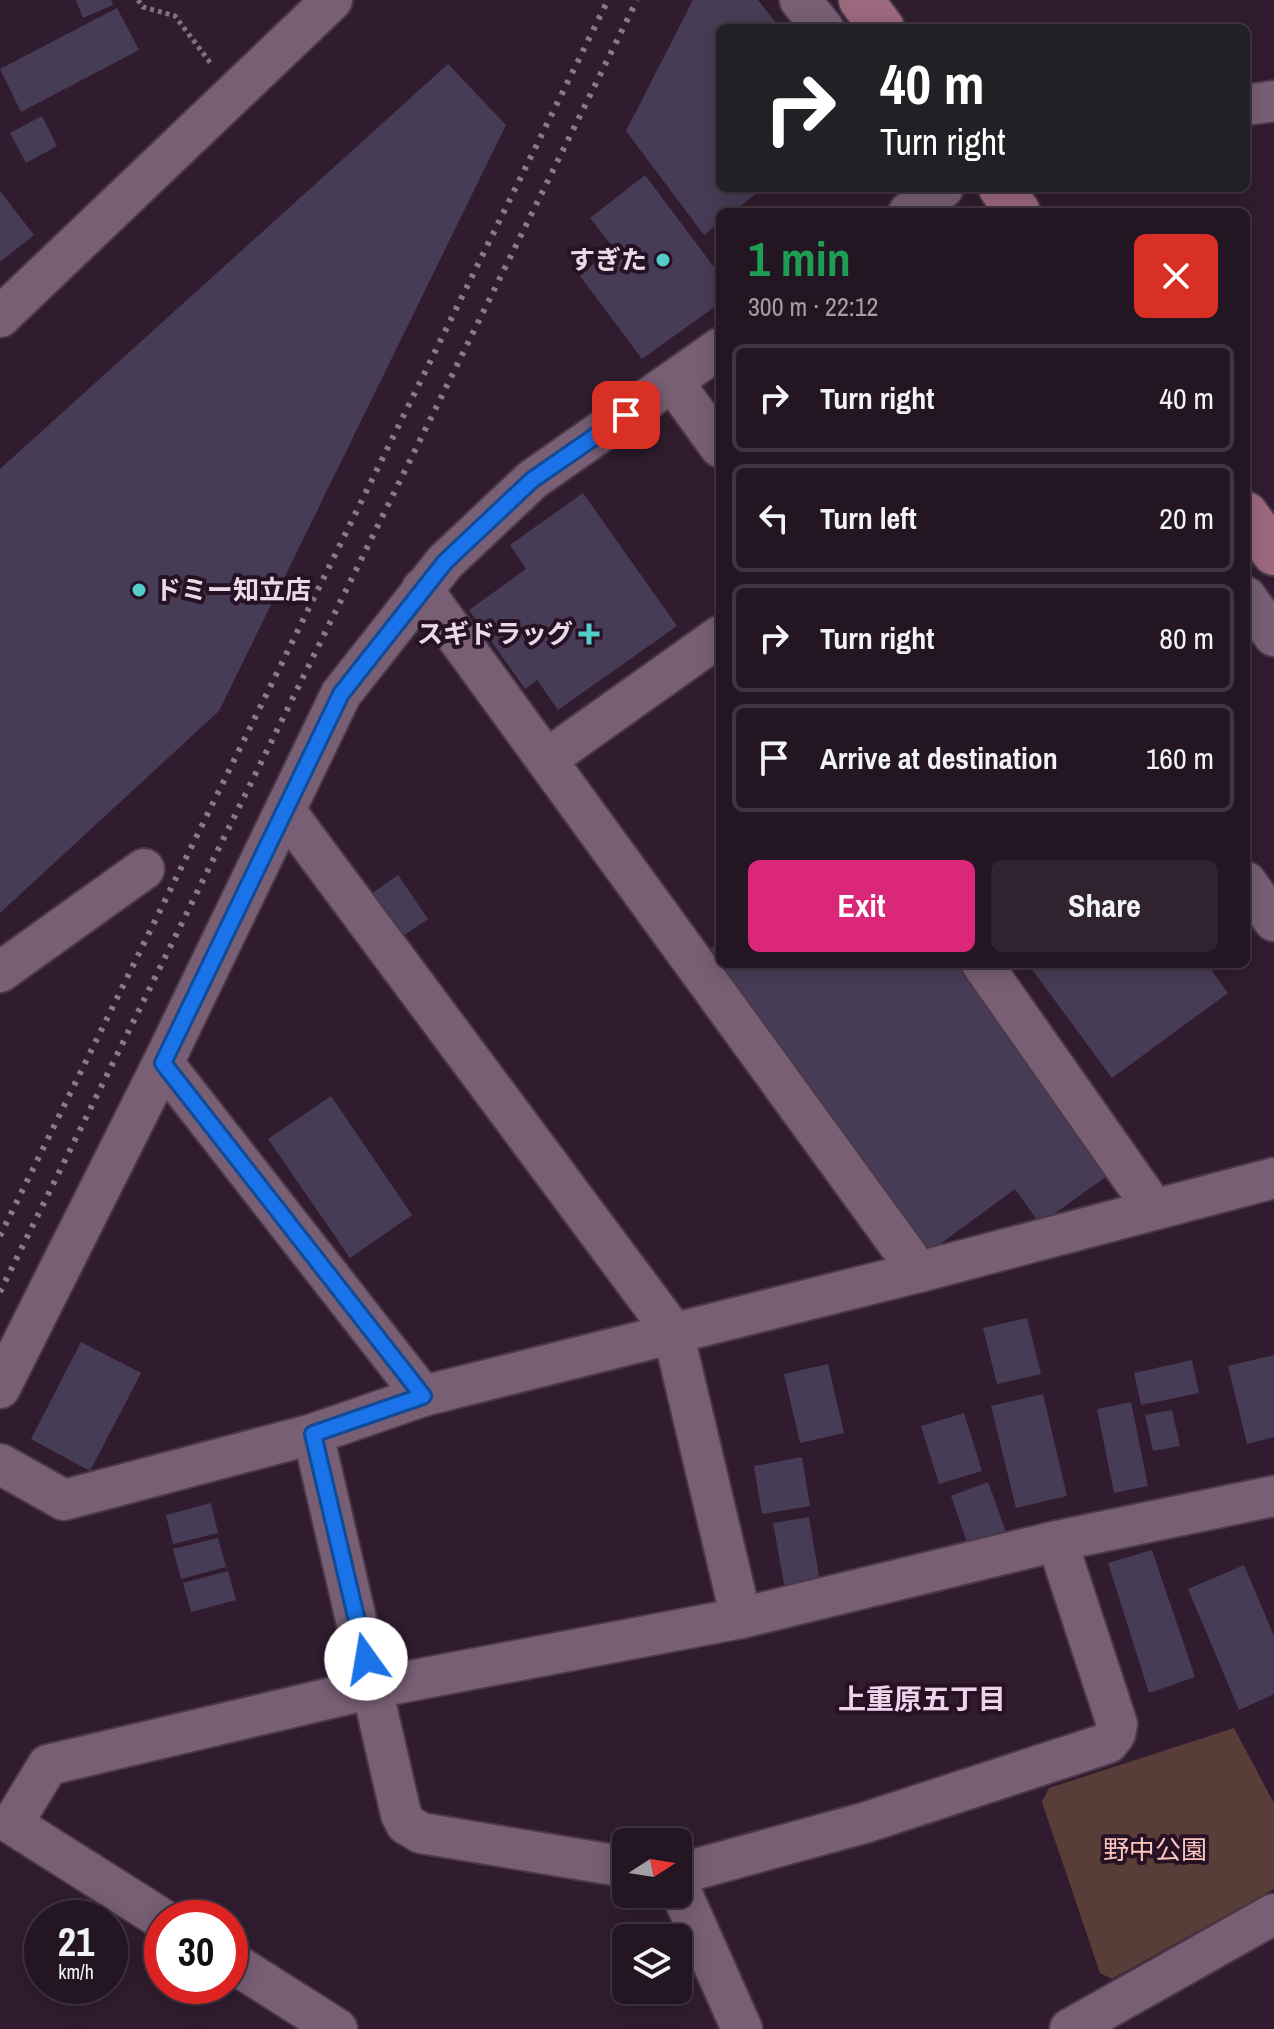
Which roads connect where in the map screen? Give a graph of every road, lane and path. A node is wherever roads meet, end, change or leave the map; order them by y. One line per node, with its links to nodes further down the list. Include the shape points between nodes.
1 (138, 0): 7 (path, via 143,7 175,16)
2 (332, 0): 14 (street)
3 (800, 0): 5 (street)
4 (861, 0): 6 (main road)
5 (820, 24)
6 (879, 24)
7 (212, 65)
8 (1274, 101): 9 (street)
9 (1250, 104)
10 (940, 192): 12 (street)
11 (950, 192): 13 (street)
12 (915, 208)
13 (964, 208)
14 (0, 317)
15 (716, 351): 16 (street)
16 (673, 382): 17 (street); 20 (street, via 532,480)
17 (716, 441)
18 (1250, 520): 19 (main road)
19 (1274, 553)
20 (422, 589): 24 (street); 25 (street, via 341,694)
21 (1250, 603): 22 (street)
22 (1274, 636)
23 (716, 639): 24 (street)
24 (547, 759): 34 (street)
25 (286, 812): 31 (street); 35 (street)
26 (144, 869): 30 (street)
27 (1250, 888): 28 (street)
28 (1274, 921)
29 (985, 968): 33 (street)
30 (0, 972)
31 (163, 1063): 36 (street); 37 (street)
32 (1274, 1178): 33 (street)
33 (1154, 1209): 34 (street)
34 (919, 1272): 35 (street)
35 (673, 1332): 37 (street); 42 (street)
36 (0, 1388)
37 (423, 1396): 38 (street)
38 (313, 1434): 39 (street, via 64,1500); 43 (street)
39 (0, 1464)
40 (1274, 1496): 41 (street)
41 (1057, 1541): 42 (street); 46 (street, via 1117,1724 1108,1743 864,1823)
42 (741, 1618): 43 (street)
43 (373, 1688): 44 (street, via 48,1765); 45 (street, via 406,1824 421,1833)
44 (6, 1821): 47 (street)
45 (612, 1865)
46 (692, 1870)
47 (144, 1908)
48 (688, 1908): 52 (street)
49 (1274, 1914): 53 (street)
50 (248, 1972): 51 (street)
51 (337, 2029)
52 (742, 2029)
53 (1070, 2029)

